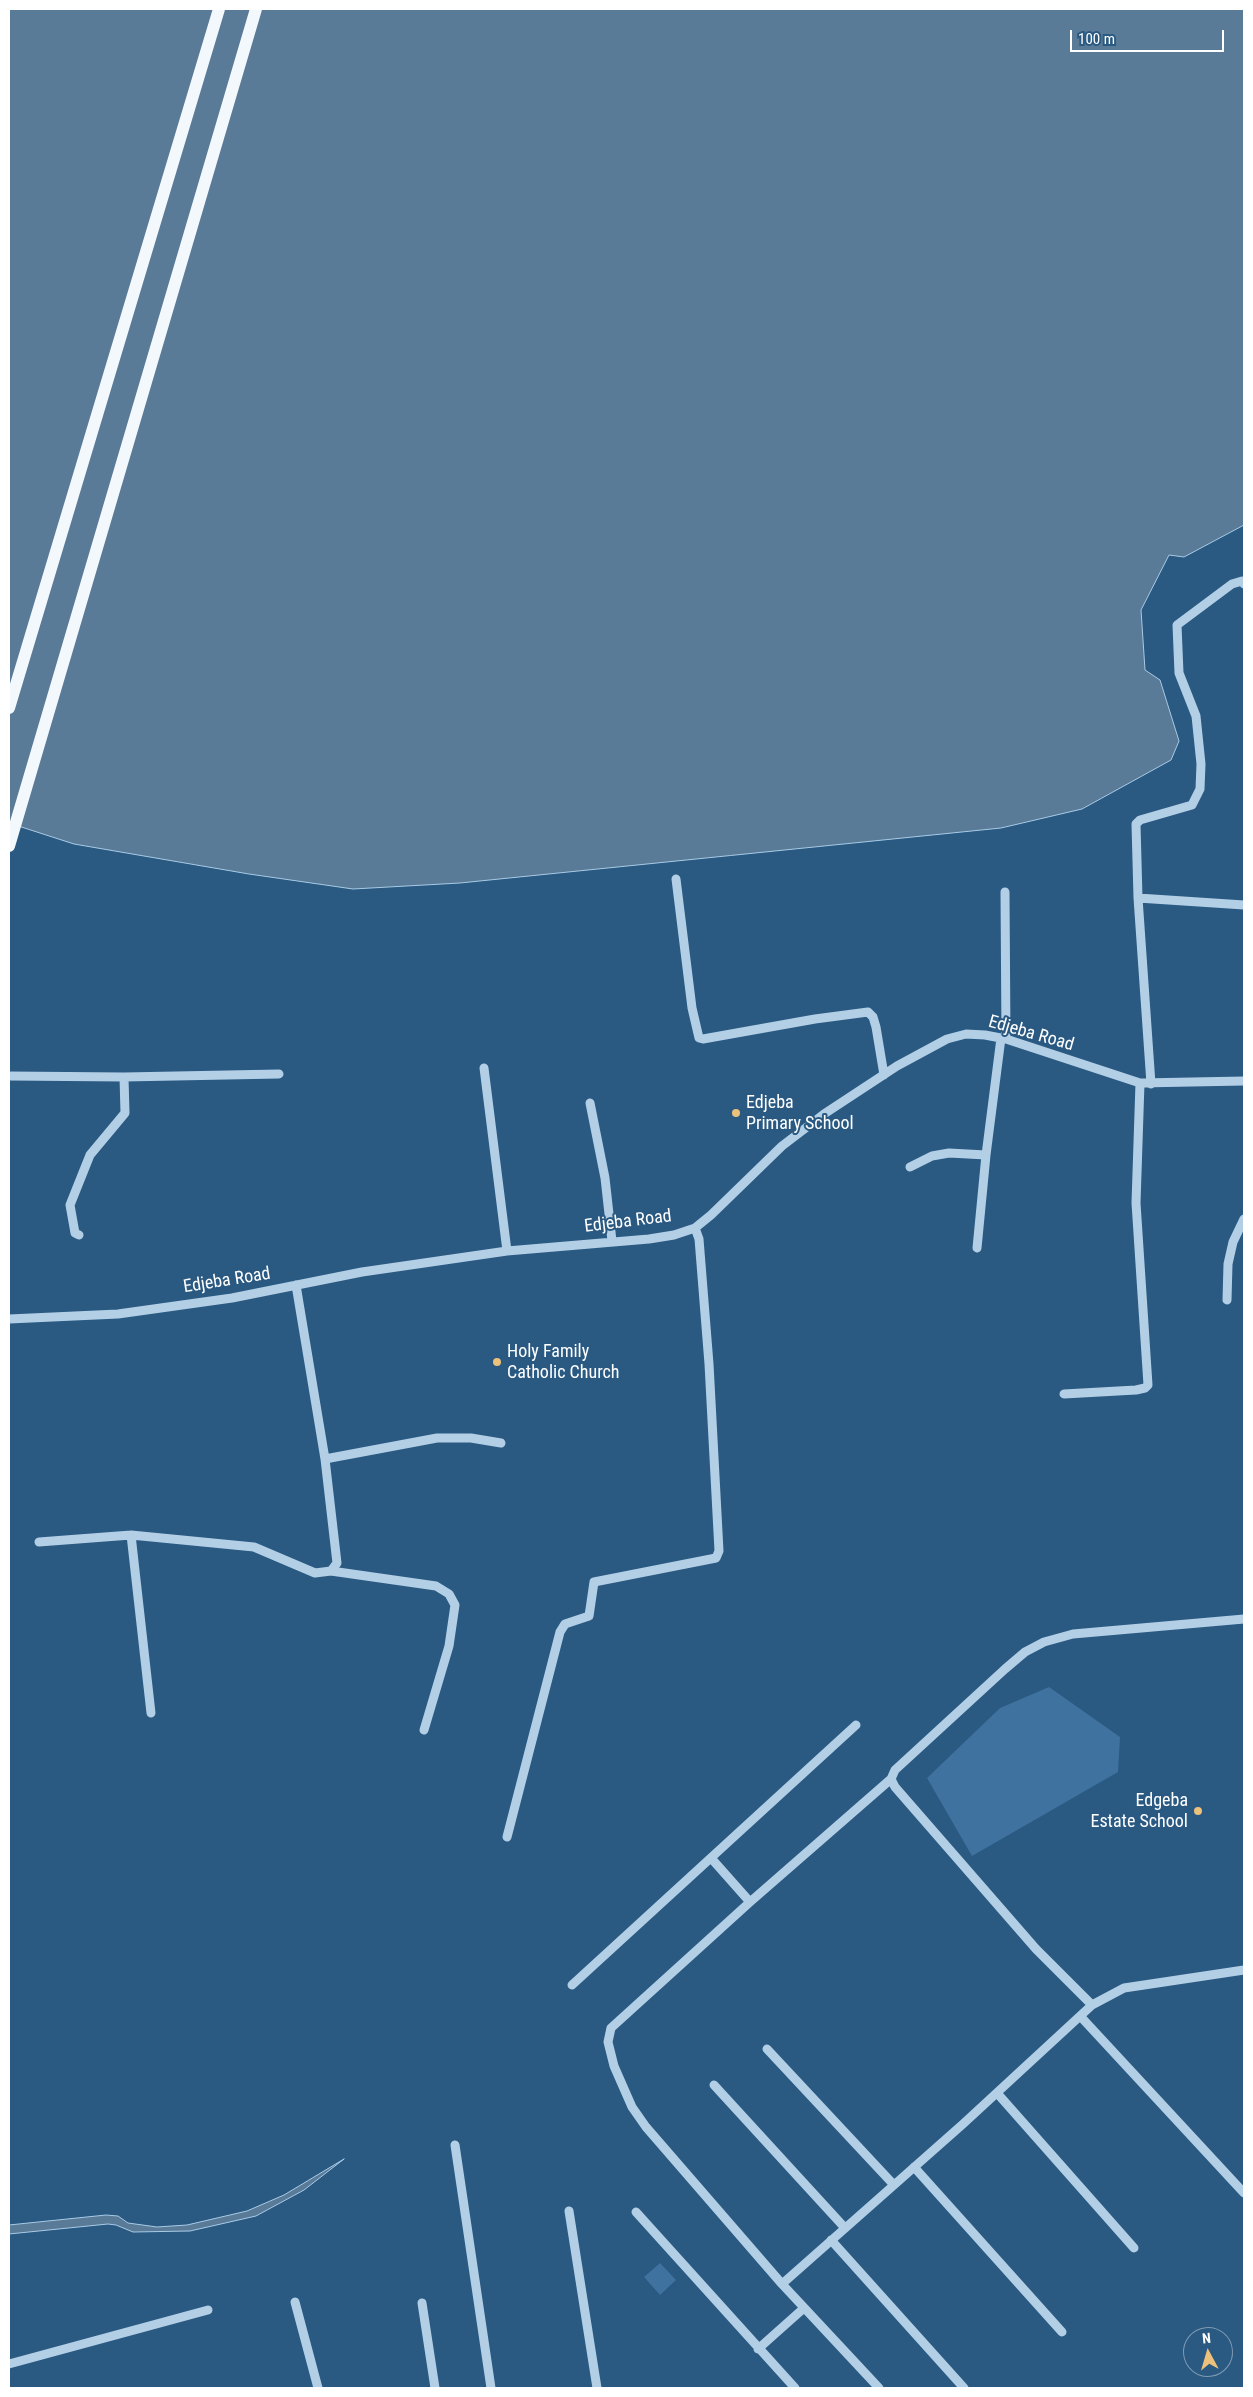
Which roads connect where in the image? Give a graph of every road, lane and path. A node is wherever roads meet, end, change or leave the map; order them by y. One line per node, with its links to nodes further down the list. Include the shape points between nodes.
1 (219, 9): 4 (main road)
2 (256, 9): 5 (main road)
3 (1244, 584): 8 (street, via 1242,581 1232,584 1177,626 1179,673 1196,716 1200,789 1192,804 1136,824)
4 (9, 707)
5 (9, 846)
6 (676, 878): 13 (street, via 692,1008 699,1038 868,1012 876,1026)
7 (1005, 892): 10 (street)
8 (1138, 898): 9 (street); 18 (street)
9 (1244, 905)
10 (1004, 1039): 13 (street, Edjeba Road, via 966,1034 947,1039); 17 (street, Edjeba Road); 20 (street)
11 (484, 1068): 27 (street)
12 (279, 1074): 15 (street)
13 (884, 1075): 23 (street, Edjeba Road, via 782,1146)
14 (9, 1076): 15 (street)
15 (124, 1077): 24 (street, via 125,1113 90,1155 70,1206 75,1232)
16 (1244, 1081): 18 (street, Edjeba Road)
17 (1140, 1083): 18 (street, Edjeba Road); 31 (street, via 1136,1203 1148,1385 1136,1390)
18 (1152, 1084)
19 (590, 1103): 25 (street, via 605,1178)
20 (986, 1156): 21 (street, via 950,1153 932,1156); 26 (street)
21 (910, 1167)
22 (1244, 1219): 29 (street, via 1233,1242 1228,1264)
23 (695, 1228): 25 (street, Edjeba Road, via 649,1239); 42 (street, via 699,1239 709,1364 720,1551 716,1558 594,1582 589,1616 565,1624 560,1632)
24 (79, 1235)
25 (612, 1241): 27 (street, Edjeba Road)
26 (978, 1248)
27 (507, 1251): 28 (street, Edjeba Road)
28 (296, 1285): 30 (street, Edjeba Road, via 232,1298 118,1314); 33 (street)
29 (1226, 1300)
30 (9, 1318)
31 (1064, 1394)
32 (502, 1443): 33 (street, via 471,1438 437,1438)
33 (325, 1458): 36 (street, via 337,1563)
34 (131, 1535): 35 (street); 36 (street, via 254,1547 315,1573); 38 (street)
35 (39, 1542)
36 (331, 1571): 40 (street, via 436,1586 449,1594 455,1605 449,1646)
37 (1244, 1619): 41 (street, via 1073,1634 1044,1642 1025,1652 1005,1669 895,1770)
38 (151, 1713)
39 (856, 1725): 43 (street)
40 (424, 1730)
41 (891, 1779): 44 (street); 47 (street, via 1036,1949)
42 (507, 1838)
43 (711, 1858): 44 (street); 46 (street)
44 (750, 1902): 61 (street, via 611,2028 608,2042 614,2066 632,2107 646,2127)
45 (1244, 1970): 47 (street, via 1124,1988)
46 (572, 1985)
47 (1092, 2005): 48 (street)
48 (1081, 2017): 51 (street); 55 (street)
49 (768, 2049): 54 (street)
50 (714, 2085): 58 (street)
51 (997, 2093): 53 (street); 60 (street)
52 (455, 2145): 71 (street)
53 (914, 2167): 54 (street); 66 (street)
54 (894, 2185): 58 (street)
55 (1244, 2193)
56 (569, 2211): 72 (street)
57 (636, 2212): 67 (street)
58 (845, 2228): 59 (street)
59 (831, 2240): 61 (street); 75 (street)
60 (1134, 2248)
61 (782, 2284): 64 (street)
62 (295, 2302): 69 (street)
63 (422, 2303): 70 (street)
64 (804, 2308): 67 (street); 74 (street)
65 (208, 2310): 68 (street)
66 (1062, 2332)
67 (758, 2349): 73 (street)
68 (9, 2364)
69 (318, 2388)
70 (435, 2388)
71 (491, 2388)
72 (597, 2388)
73 (795, 2388)
74 (879, 2388)
75 (964, 2388)

